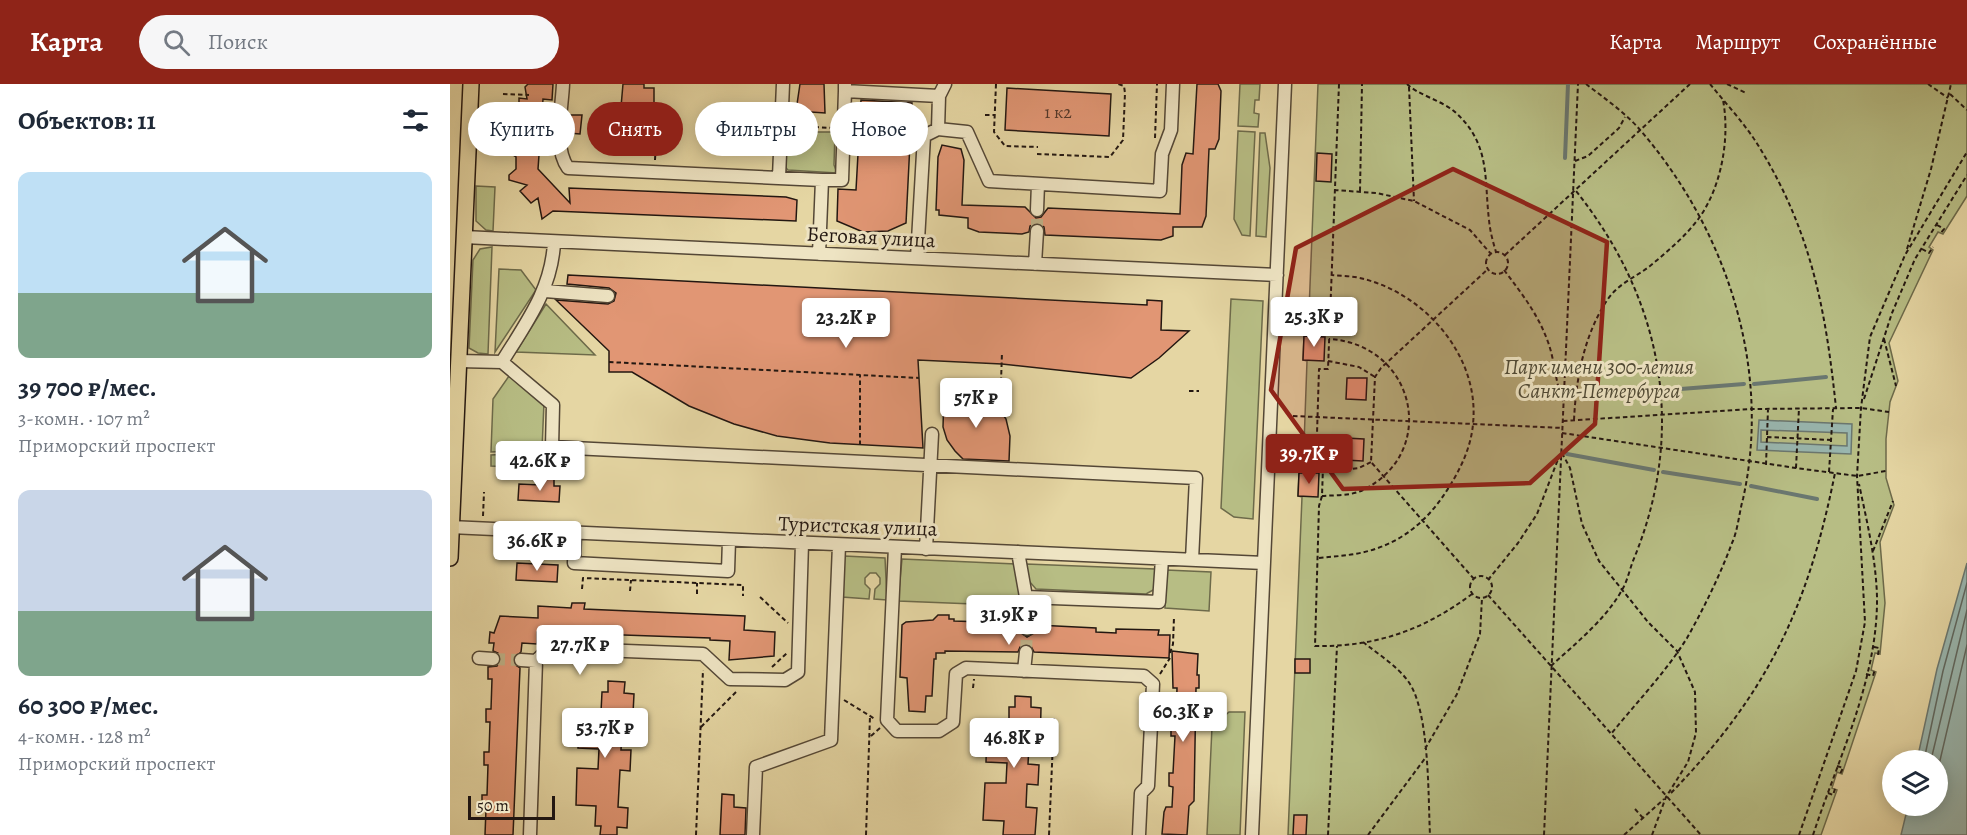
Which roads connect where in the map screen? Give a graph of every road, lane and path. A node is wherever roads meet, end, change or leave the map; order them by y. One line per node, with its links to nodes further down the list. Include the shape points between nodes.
1 (471, 84): 58 (main road)
2 (563, 84): 44 (street, via 561,147 562,160 568,168)
3 (783, 84): 29 (street)
4 (945, 84): 26 (street)
5 (996, 84): 32 (path)
6 (1118, 84): 19 (path)
7 (1157, 84): 36 (path)
8 (1173, 84): 48 (street, via 1171,130 1162,154 1160,191)
9 (1285, 84): 72 (street)
10 (1339, 84): 49 (path)
11 (1362, 84): 51 (path)
12 (1578, 84): 43 (path)
13 (1586, 84): 33 (path)
14 (1689, 84): 35 (path)
15 (1710, 84): 28 (path)
16 (1727, 84): 22 (path)
17 (1928, 84): 27 (path)
18 (1951, 84): 24 (path)
19 (1125, 85): 39 (path, via 1123,140 1110,157)
20 (1408, 85): 52 (path); 62 (path, via 1457,114 1476,139 1487,171 1489,222)
21 (845, 88): 26 (street)
22 (1746, 93)
23 (503, 94): 25 (path)
24 (1950, 94): 27 (path); 30 (path)
25 (529, 95)
26 (939, 96): 34 (street)
27 (1949, 99): 66 (path)
28 (1723, 100): 54 (path, via 1726,139 1715,183); 94 (path, via 1760,148 1800,228 1815,268 1825,312)
29 (782, 102)
30 (1967, 110)
31 (985, 115): 32 (path)
32 (995, 115): 37 (path, via 994,132 1005,146)
33 (1625, 117): 35 (path); 43 (path, via 1596,149)
34 (938, 129): 48 (street, via 967,132 989,181); 67 (street, via 924,136)
35 (1640, 130): 50 (path); 54 (path)
36 (1155, 142)
37 (1038, 147)
38 (1967, 152): 66 (path)
39 (1038, 154)
40 (655, 156): 44 (path)
41 (779, 156): 46 (street)
42 (842, 156): 47 (street, via 842,180)
43 (1575, 161): 50 (path)
44 (654, 172): 46 (street)
45 (1967, 175): 55 (path)
46 (779, 177): 47 (street)
47 (822, 180): 63 (street)
48 (1038, 184): 53 (street)
49 (1334, 190): 51 (path); 71 (path)
50 (1575, 190): 65 (path); 73 (path); 92 (path)
51 (1360, 191): 52 (path)
52 (1414, 201): 64 (path, via 1470,230)
53 (1037, 210)
54 (1700, 217): 73 (path, via 1678,242); 96 (path, via 1736,303)
55 (1937, 225): 57 (path, via 1944,229); 61 (path)
56 (1036, 231): 68 (street)
57 (1940, 234)
58 (464, 237): 59 (street, Беговая улица); 80 (main road)
59 (554, 242): 63 (street, Беговая улица); 74 (street)
60 (1933, 247): 61 (path, via 1929,253)
61 (1922, 249): 77 (path)
62 (1496, 252): 64 (path); 65 (path)
63 (819, 254): 67 (street, Беговая улица)
64 (1491, 254): 69 (path, via 1486,262)
65 (1505, 255): 70 (path, via 1508,264)
66 (1905, 255): 95 (path, via 1870,337)
67 (917, 258): 68 (street, Беговая улица)
68 (1035, 264): 72 (street, Беговая улица)
69 (1488, 269): 70 (path, via 1496,274); 76 (path)
70 (1504, 270): 92 (path, via 1535,310 1549,344)
71 (1332, 274): 76 (path, via 1363,278 1390,288); 78 (path)
72 (1277, 275): 143 (street)
73 (1631, 276): 100 (path, via 1656,354); 103 (path, via 1608,298 1587,340 1575,386)
74 (545, 291): 75 (street); 82 (street)
75 (608, 296)
76 (1433, 319): 84 (path); 106 (path, via 1452,341 1464,367 1473,399)
77 (1884, 337): 89 (path); 95 (path)
78 (1329, 339): 81 (path); 84 (path, via 1356,343)
79 (1002, 352): 88 (path)
80 (459, 361): 82 (street); 130 (main road)
81 (1328, 361): 86 (path, via 1359,367); 101 (path, via 1328,369 1319,369)
82 (502, 362): 118 (street, via 553,405 552,447)
83 (609, 362): 85 (path)
84 (1387, 363): 86 (path); 104 (path, via 1399,377)
85 (860, 375): 87 (path); 113 (path)
86 (1375, 377): 102 (path)
87 (920, 378)
88 (1001, 382)
89 (1896, 386)
90 (1189, 391): 91 (path)
91 (1199, 391)
92 (1564, 404): 105 (path)
93 (1799, 408): 94 (path); 97 (path); 111 (path)
94 (1834, 408): 95 (path); 112 (path)
95 (1862, 408): 98 (path); 126 (path)
96 (1752, 409): 97 (path); 100 (path); 117 (path)
97 (1768, 409): 110 (path)
98 (1889, 412)
99 (1293, 416): 101 (path)
100 (1663, 416): 103 (path); 114 (path)
101 (1318, 417): 102 (path); 122 (path, via 1316,466 1323,467)
102 (1373, 420): 104 (path); 116 (path)
103 (1574, 420): 105 (path)
104 (1409, 421): 106 (path); 125 (path, via 1403,447)
105 (1563, 421): 107 (path)
106 (1473, 424): 107 (path); 129 (path, via 1467,455)
107 (1563, 428): 108 (path)
108 (1563, 433): 114 (path); 115 (path)
109 (932, 434): 118 (street)
110 (1767, 437): 111 (path); 119 (path)
111 (1798, 438): 112 (path); 120 (path)
112 (1831, 440): 123 (path)
113 (860, 445)
114 (1663, 448): 117 (path); 149 (path, via 1645,531)
115 (1562, 452): 146 (path, via 1537,514); 149 (path, via 1570,468 1582,524 1599,561); 174 (path)
116 (1371, 462): 122 (path, via 1359,468); 125 (path)
117 (1750, 463): 119 (path); 164 (path, via 1733,542)
118 (930, 465): 136 (street); 142 (street, via 1196,478)
119 (1766, 465): 120 (path)
120 (1796, 468): 123 (path)
121 (1886, 471): 126 (path)
122 (1323, 472): 127 (path)
123 (1829, 472): 124 (path)
124 (1835, 473): 126 (path); 193 (path, via 1807,586 1778,653 1744,708)
125 (1383, 476): 127 (path, via 1360,491); 129 (path)
126 (1857, 476): 138 (path); 210 (path, via 1865,622 1856,671)
127 (1322, 496): 140 (path, via 1318,506)
128 (1893, 501): 138 (path)
129 (1423, 522): 140 (path, via 1379,548); 144 (path)
130 (451, 527): 131 (street, Туристская улица); 139 (main road)
131 (575, 533): 132 (street, Туристская улица); 132 (street, via 574,563 728,572)
132 (729, 540): 133 (street, Туристская улица)
133 (802, 543): 134 (street, Туристская улица); 160 (street)
134 (839, 545): 135 (street, Туристская улица); 180 (street)
135 (895, 547): 136 (street, Туристская улица); 183 (street)
136 (926, 549): 137 (street, Туристская улица)
137 (1018, 552): 141 (street, Туристская улица); 156 (street)
138 (1873, 553): 163 (path, via 1877,600)
139 (450, 558)
140 (1318, 558): 162 (path, via 1315,646)
141 (1162, 559): 142 (street, Туристская улица); 156 (street, via 1158,602)
142 (1192, 560): 143 (street, Туристская улица)
143 (1264, 563): 202 (street)
144 (1474, 579): 146 (path, via 1482,576); 152 (path, via 1470,586)
145 (631, 580): 147 (path); 148 (path, via 583,578); 150 (path)
146 (1488, 580): 153 (path)
147 (697, 583): 151 (path); 154 (path, via 743,585)
148 (582, 589)
149 (1622, 590): 164 (path); 174 (path, via 1603,615)
150 (630, 591)
151 (697, 594)
152 (1472, 594): 157 (path); 161 (path, via 1420,627 1393,638)
153 (1488, 595): 157 (path); 174 (path)
154 (742, 596)
155 (760, 597): 160 (path)
156 (1026, 597): 159 (street)
157 (1482, 597): 187 (path, via 1480,634 1457,694)
158 (1174, 616): 166 (path)
159 (1027, 630)
160 (799, 638): 178 (path); 178 (street, via 798,672 784,680)
161 (1363, 642): 162 (path); 187 (path, via 1409,682 1419,703)
162 (1337, 646): 203 (path)
163 (1873, 647): 168 (path, via 1879,648); 177 (path)
164 (1677, 651): 185 (path); 193 (path, via 1695,692 1696,733 1688,762)
165 (1026, 652): 176 (street)
166 (1170, 653)
167 (703, 654): 173 (street, via 549,648); 178 (street, via 730,679); 184 (path)
168 (1878, 655)
169 (479, 658): 171 (street)
170 (1170, 658): 179 (path)
171 (493, 659)
172 (521, 660): 173 (street)
173 (536, 662): 196 (street)
174 (1551, 666): 185 (path); 206 (path)
175 (1875, 669): 177 (path, via 1873,676)
176 (1024, 670): 179 (street, via 1144,676); 183 (street, via 966,668 956,674 953,722 939,731 897,731)
177 (1866, 674): 189 (path)
178 (754, 679): 184 (path)
179 (1153, 684): 201 (street, via 1148,786 1141,793)
180 (833, 693): 181 (path); 198 (street, via 831,740 756,766)
181 (870, 716): 183 (path); 186 (path)
182 (1054, 718): 200 (path)
183 (888, 724): 186 (path)
184 (700, 727): 197 (path)
185 (1611, 734): 193 (path)
186 (869, 737): 199 (path)
187 (1425, 749): 188 (path)
188 (1426, 757): 204 (path); 205 (path)
189 (1837, 766): 190 (path, via 1843,768); 192 (path)
190 (1840, 774)
191 (1835, 789): 192 (path, via 1833,795)
192 (1827, 793): 211 (path)
193 (1666, 797): 195 (path); 208 (path); 209 (path)
194 (1635, 809): 195 (path)
195 (1643, 818): 207 (path)
196 (530, 835)
197 (696, 835)
198 (753, 835)
199 (866, 835)
200 (1049, 835)
201 (1139, 835)
202 (1252, 835)
203 (1328, 835)
204 (1368, 835)
205 (1430, 835)
206 (1544, 835)
207 (1624, 835)
208 (1652, 835)
209 (1701, 835)
210 (1799, 835)
211 (1813, 835)

